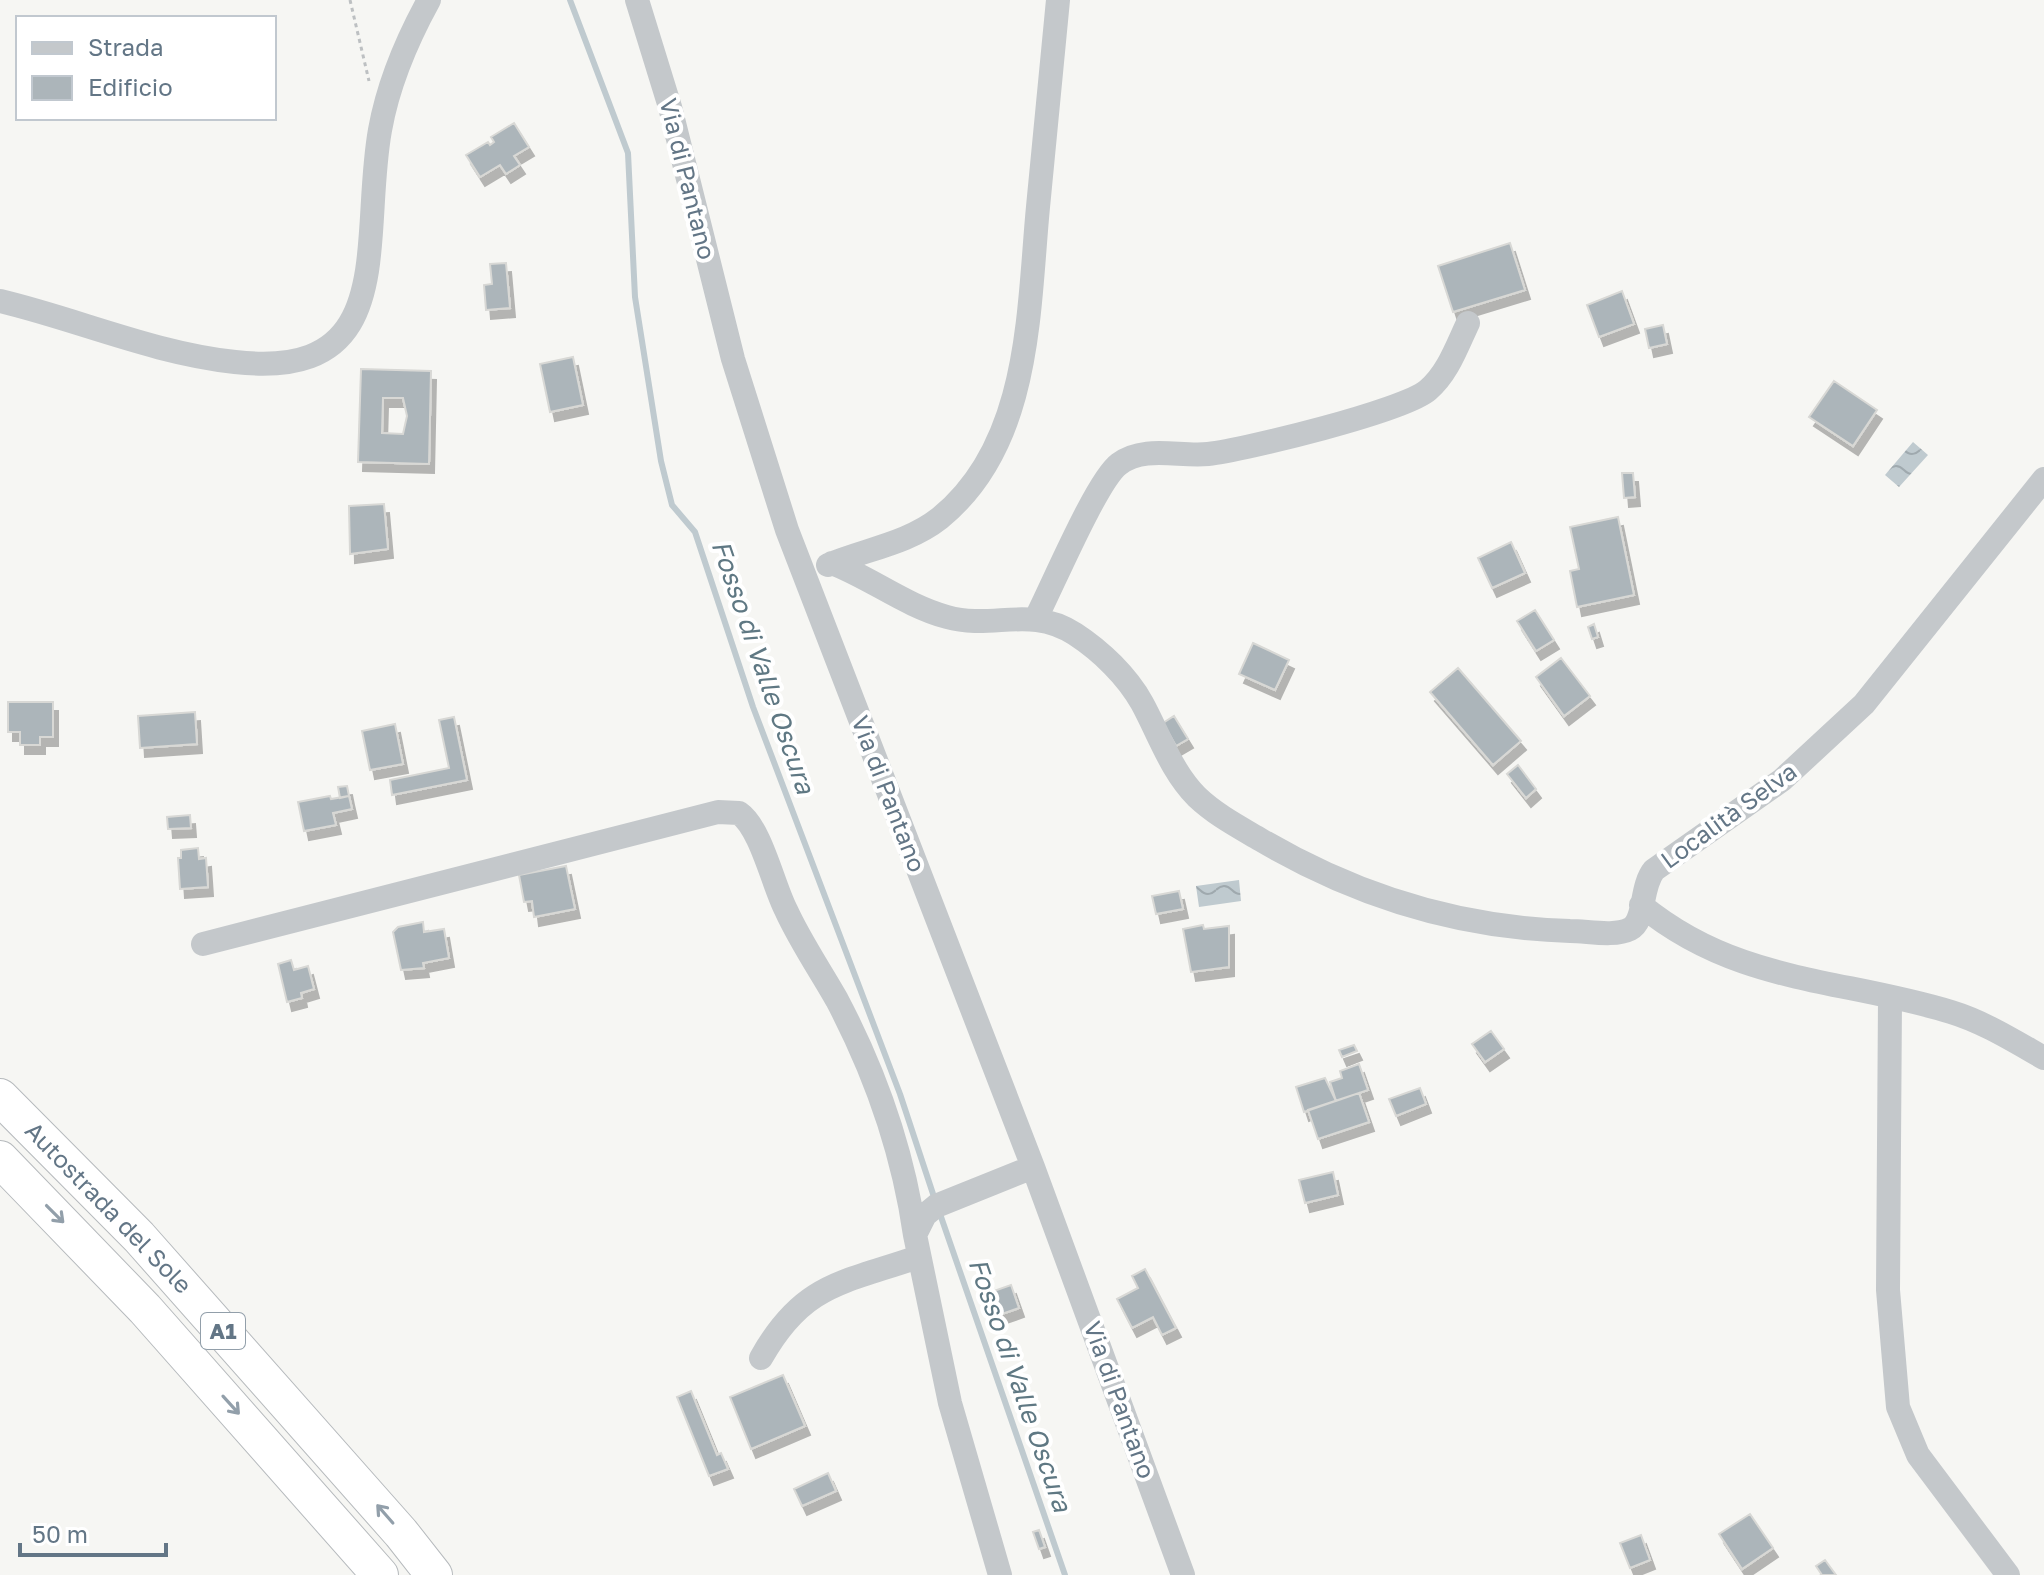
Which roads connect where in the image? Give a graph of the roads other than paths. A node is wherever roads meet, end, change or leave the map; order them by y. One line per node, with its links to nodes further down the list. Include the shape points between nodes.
1 (429, 0): 4 (street, via 406,46 380,128 358,304 345,334 329,350 288,363 224,361 120,339)
2 (637, 0): 8 (street, Via di Pantano, via 749,412)
3 (1058, 0): 7 (street, via 1025,338 1006,421 972,485 938,519 902,541)
4 (0, 301)
5 (1468, 323): 9 (street, via 1436,382 1406,403 1232,450 1153,453 1120,462 1104,482)
6 (2044, 479): 10 (street, Località Selva, via 1870,696 1782,780 1654,870)
7 (832, 563): 8 (street); 9 (street, Località Selva, via 950,618)
8 (804, 577): 16 (street, Via di Pantano)
9 (1036, 618): 10 (street, Località Selva, via 1074,633 1120,673 1195,795 1225,819 1311,868 1419,910 1499,927 1622,932 1636,924)
10 (1641, 905): 12 (street, via 1694,942 1734,959)
11 (203, 944): 17 (street, via 718,812 739,813 753,827 788,915 879,1091 900,1149)
12 (1890, 999): 13 (street, via 1973,1020); 23 (street, via 1888,1280 1898,1407 1918,1455)
13 (2044, 1058)
14 (0, 1097): 20 (highway, Autostrada del Sole / A1, one-way to 14, via 139,1237)
15 (0, 1159): 19 (highway, Autostrada del Sole / A1, one-way to 19, via 145,1309)
16 (1033, 1167): 17 (street, via 936,1206 925,1215); 22 (street, Via di Pantano)
17 (917, 1246): 18 (street, via 811,1297 787,1317); 21 (street, via 950,1403)
18 (761, 1358)
19 (380, 1575)
20 (434, 1575)
21 (1000, 1575)
22 (1183, 1575)
23 (2008, 1575)

